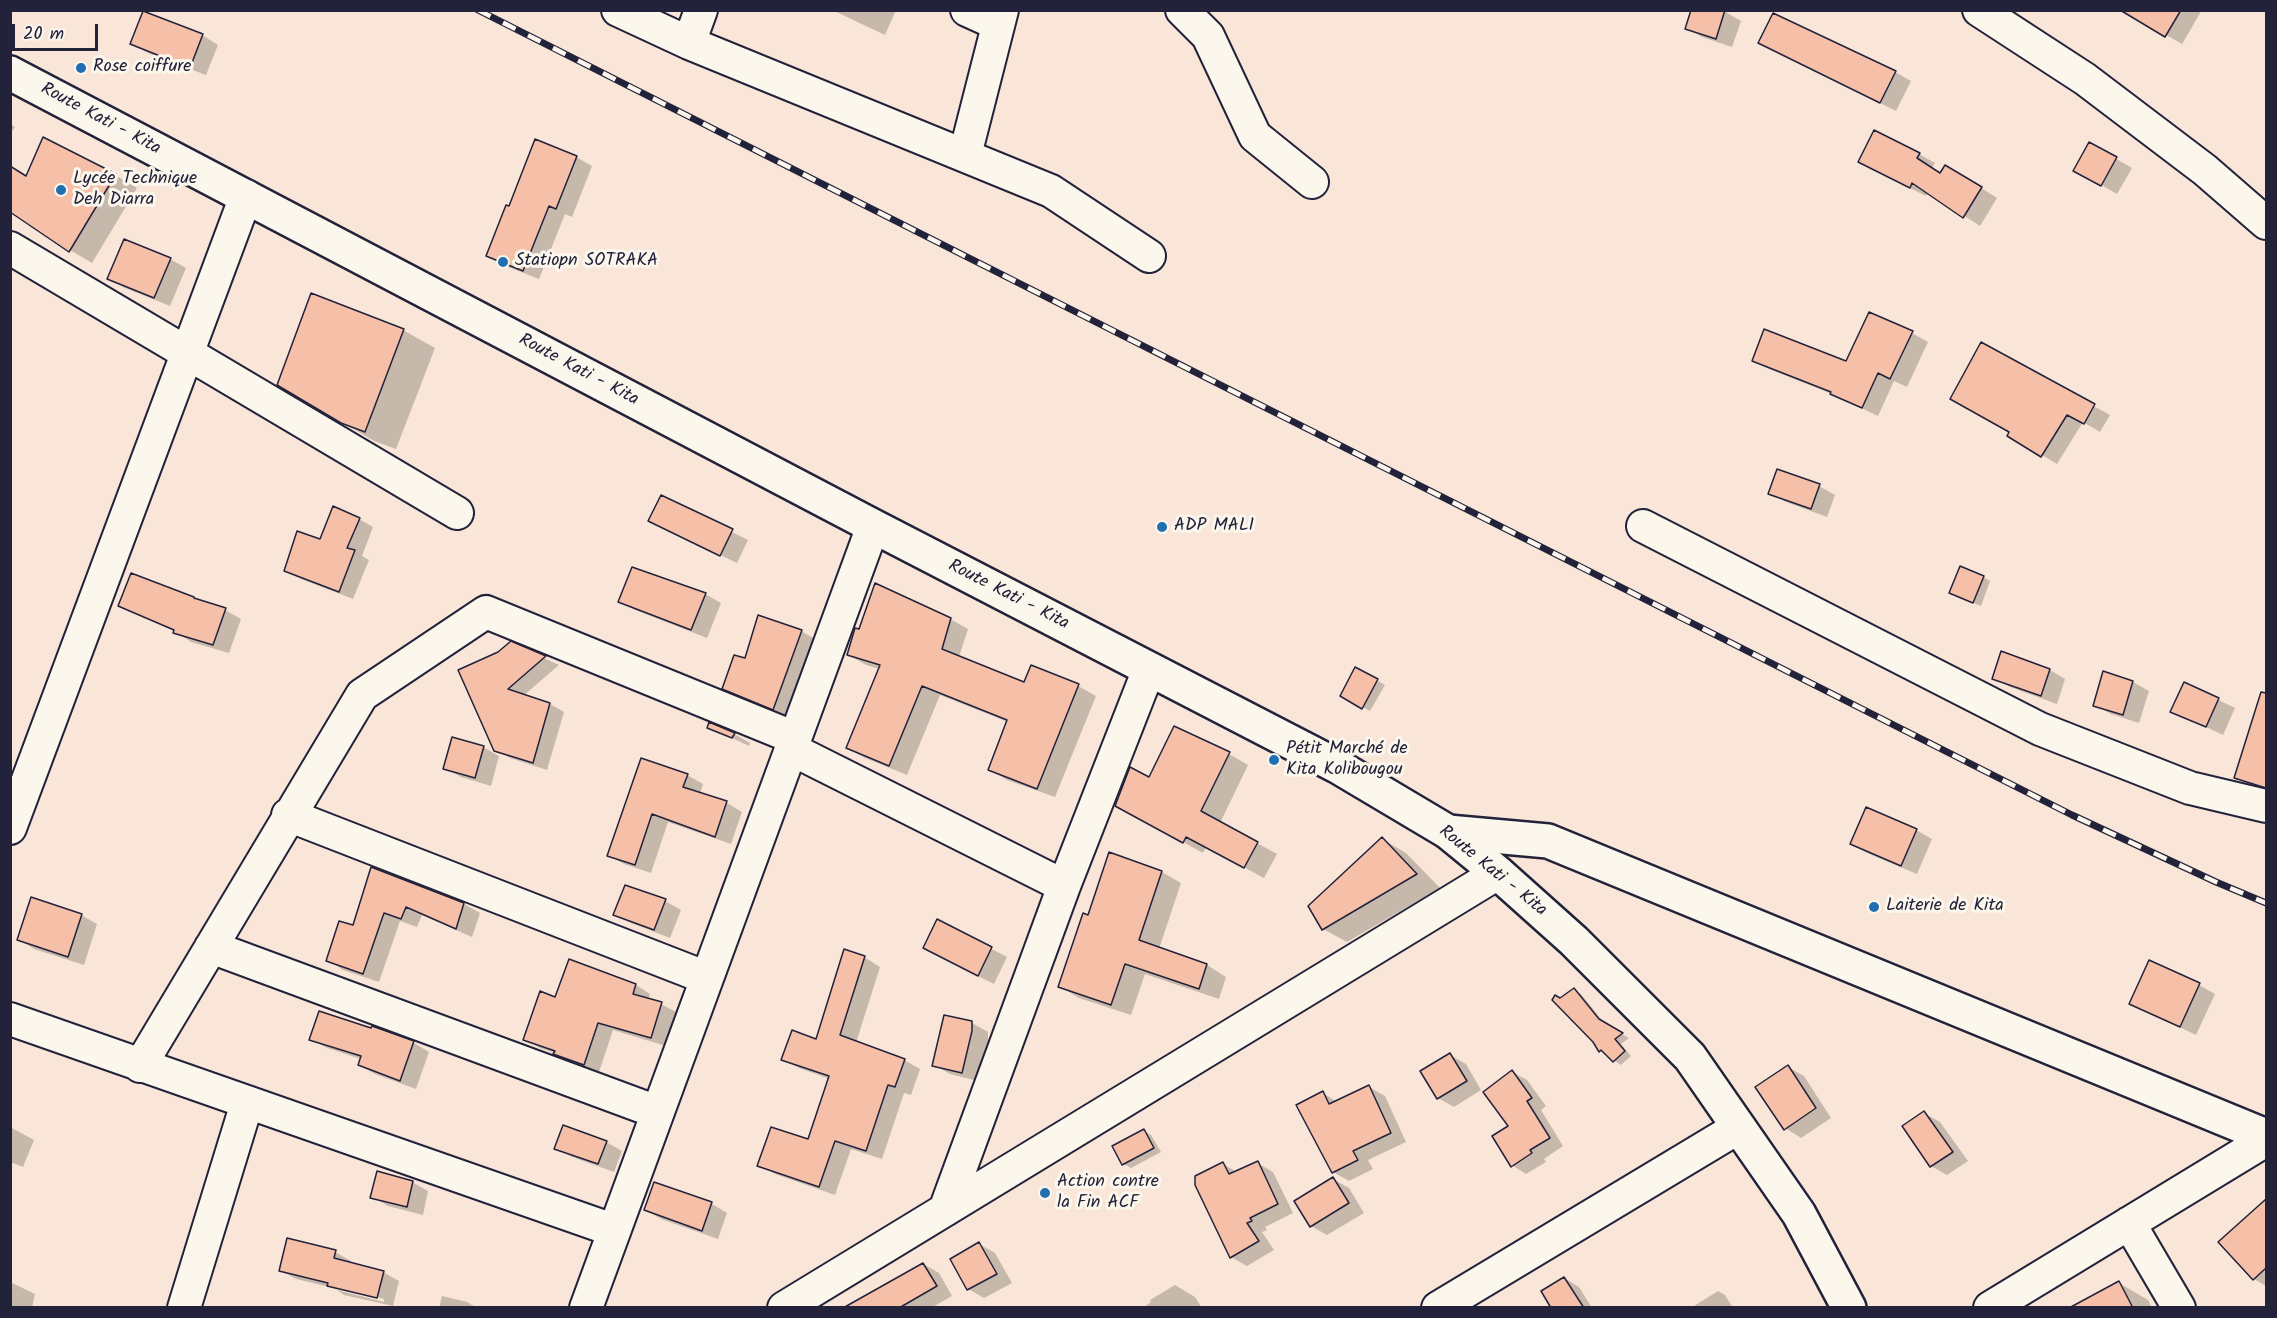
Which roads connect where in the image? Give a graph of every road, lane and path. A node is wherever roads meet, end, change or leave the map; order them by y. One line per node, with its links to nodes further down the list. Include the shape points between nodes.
1 (618, 10): 7 (street)
2 (701, 10): 7 (street)
3 (967, 10): 6 (street)
4 (1182, 10): 10 (street, via 1208,36 1255,136)
5 (1987, 13): 12 (street, via 2085,79 2205,170)
6 (1000, 17): 9 (street)
7 (689, 43): 9 (street)
8 (10, 73): 11 (main road, Route Kati - Kita)
9 (965, 155): 14 (street, via 1051,191)
10 (1312, 182)
11 (246, 196): 15 (street); 17 (main road, Route Kati - Kita)
12 (2266, 223)
13 (10, 248): 15 (street)
14 (1149, 256)
15 (188, 353): 16 (street); 23 (street)
16 (457, 513)
17 (873, 526): 19 (main road, Route Kati - Kita); 20 (street)
18 (1643, 526): 21 (street, via 2040,729 2190,788)
19 (1149, 669): 24 (main road, Route Kati - Kita, via 1337,766); 26 (street)
20 (793, 744): 22 (street, via 486,612 362,694); 26 (street); 28 (street)
21 (2266, 806)
22 (288, 815): 27 (street); 28 (street)
23 (10, 828)
24 (1448, 832): 25 (main road, Route Kati - Kita); 34 (main road, via 1548,841)
25 (1498, 873): 33 (main road, Route Kati - Kita, via 1574,941 1690,1057); 35 (street)
26 (1064, 886): 35 (street)
27 (211, 947): 30 (street); 32 (street)
28 (708, 978): 32 (street)
29 (10, 1019): 30 (street)
30 (140, 1066): 31 (street)
31 (247, 1103): 37 (street); 39 (street)
32 (657, 1112): 37 (street)
33 (1739, 1127): 42 (street); 43 (main road, Route Kati - Kita, via 1798,1214)
34 (2266, 1138): 36 (street)
35 (945, 1210): 38 (street)
36 (2129, 1223): 44 (street); 45 (street)
37 (613, 1230): 40 (street)
38 (818, 1299): 41 (street)
39 (184, 1308)
40 (586, 1308)
41 (784, 1308)
42 (1438, 1308)
43 (1849, 1308)
44 (1990, 1308)
45 (2179, 1308)

